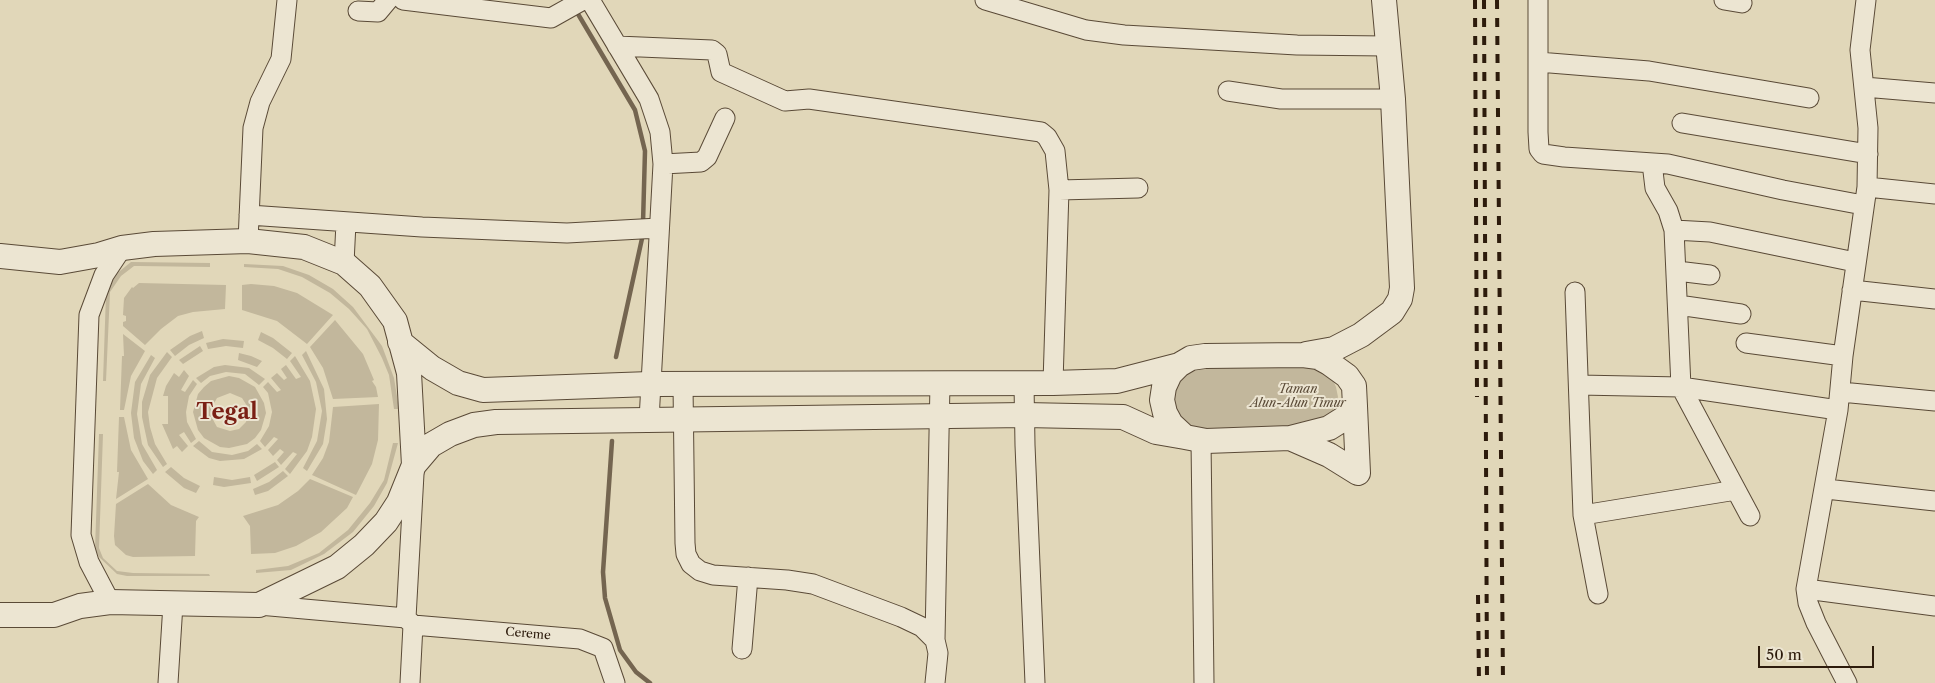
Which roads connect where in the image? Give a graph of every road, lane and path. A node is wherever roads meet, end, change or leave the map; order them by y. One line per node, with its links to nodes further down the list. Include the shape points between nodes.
1 (287, 0): 30 (street, via 281,59 260,102 253,128)
2 (388, 0): 12 (street, via 378,12)
3 (402, 0): 4 (street, via 551,18)
4 (583, 0)
5 (590, 0): 13 (street)
6 (985, 0): 14 (street, via 1086,30 1124,35 1297,45)
7 (1384, 0): 14 (street)
8 (1538, 0): 15 (street)
9 (1724, 0): 11 (street)
10 (1866, 0): 16 (street, via 1860,50)
11 (1742, 3)
12 (358, 11)
13 (618, 46): 25 (street, via 657,119); 27 (street, via 712,50 717,54 721,72 785,101 809,99 1034,129 1047,137 1055,151)
14 (1386, 46): 20 (street)
15 (1538, 62): 19 (street, via 1642,70); 24 (street, via 1540,151 1564,157)
16 (1864, 87): 18 (street); 23 (street)
17 (1228, 91): 20 (street, via 1281,99)
18 (1935, 93)
19 (1808, 98)
20 (1393, 99): 46 (street, via 1402,288 1392,312)
21 (725, 118): 25 (street, via 707,158 701,162)
22 (1682, 123): 23 (street)
23 (1868, 154): 29 (street)
24 (1652, 163): 29 (street, via 1783,190); 33 (street, via 1654,188 1668,211)
25 (663, 164): 32 (street)
26 (1138, 188): 27 (street)
27 (1059, 190): 53 (street)
28 (1935, 194): 29 (street)
29 (1865, 196): 37 (street)
30 (249, 215): 31 (street); 34 (street)
31 (346, 223): 32 (street, via 567,233); 38 (street)
32 (649, 229): 54 (street)
33 (1674, 230): 37 (street, via 1710,232); 39 (street)
34 (248, 241): 35 (street); 38 (street, via 304,247)
35 (122, 248): 36 (street, via 60,262); 78 (street, via 104,274 89,315 81,526 90,562)
36 (0, 256)
37 (1855, 262): 41 (street)
38 (344, 264): 47 (street, via 370,286 389,310)
39 (1677, 271): 40 (street); 44 (street)
40 (1710, 275)
41 (1852, 290): 43 (street); 50 (street)
42 (1575, 292): 57 (street)
43 (1935, 299)
44 (1678, 305): 45 (street); 58 (street)
45 (1741, 314)
46 (1361, 335): 49 (street, via 1334,349); 60 (street)
47 (400, 342): 54 (street, via 432,368 458,383 483,390); 69 (street, via 409,373)
48 (1746, 343): 50 (street)
49 (1303, 354): 51 (street, via 1205,356 1191,358); 60 (street, via 1329,362 1347,376)
50 (1843, 356): 59 (street)
51 (1179, 365): 53 (street, via 1117,380); 68 (street, via 1170,374 1162,400 1171,424)
52 (940, 383): 55 (street); 56 (street); 64 (street)
53 (1054, 383): 55 (street)
54 (650, 384): 56 (street); 65 (street)
55 (1024, 384): 63 (street)
56 (683, 385): 66 (street)
57 (1579, 385): 58 (street); 73 (street)
58 (1680, 387): 62 (street); 71 (street)
59 (1841, 392): 61 (street); 62 (street)
60 (1355, 396): 67 (street, via 1348,416 1329,428); 67 (street, via 1358,473 1329,455)
61 (1935, 401)
62 (1838, 410): 70 (street)
63 (1025, 415): 64 (street); 68 (street, via 1123,417 1156,432); 90 (street)
64 (940, 416): 66 (street); 84 (street)
65 (649, 420): 66 (street); 69 (street, via 474,425 431,445)
66 (682, 420): 75 (street, via 686,554 700,571)
67 (1290, 438): 68 (street)
68 (1193, 439): 91 (street)
69 (414, 465): 80 (street, via 400,502 364,545 336,567); 83 (street)
70 (1826, 488): 72 (street); 76 (street)
71 (1736, 490): 73 (street); 74 (street)
72 (1935, 500)
73 (1583, 515): 77 (street)
74 (1750, 516)
75 (748, 577): 84 (street, via 813,584 901,617 922,627); 85 (street)
76 (1806, 589): 81 (street); 92 (street, via 1816,623)
77 (1598, 594)
78 (110, 602): 79 (street); 82 (street, via 80,606 54,615)
79 (173, 604): 80 (street); 86 (street)
80 (259, 605): 83 (street, Cereme)
81 (1935, 606)
82 (0, 615)
83 (409, 622): 87 (street); 88 (street, Cereme, via 580,639 603,648)
84 (936, 640): 89 (street)
85 (742, 649)
86 (168, 683)
87 (410, 683)
88 (615, 683)
89 (935, 683)
90 (1035, 683)
91 (1204, 683)
92 (1847, 683)

